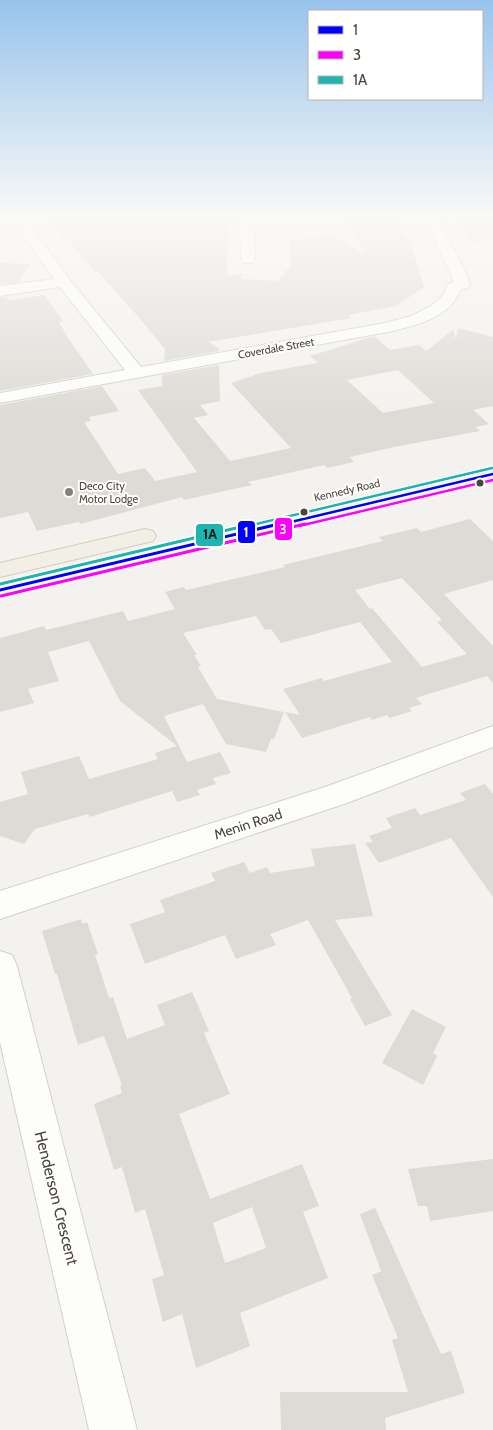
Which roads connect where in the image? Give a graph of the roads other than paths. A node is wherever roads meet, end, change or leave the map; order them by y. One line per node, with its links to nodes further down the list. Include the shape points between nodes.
1 (64, 282): 5 (street)
2 (59, 283): 4 (street)
3 (462, 283): 5 (street, Coverdale Street, via 453,287 443,304 431,312 387,328)
4 (0, 291)
5 (136, 373): 6 (street, Coverdale Street)
6 (0, 398)
7 (493, 457): 9 (main road, Kennedy Road)
8 (493, 474): 9 (main road, Kennedy Road)
9 (89, 559): 10 (main road, Kennedy Road); 11 (main road, Kennedy Road)
10 (0, 570)
11 (0, 590)
12 (493, 736): 13 (street, Menin Road, via 336,795)
13 (0, 905)
14 (0, 966): 15 (street, Henderson Crescent)
15 (113, 1430)

